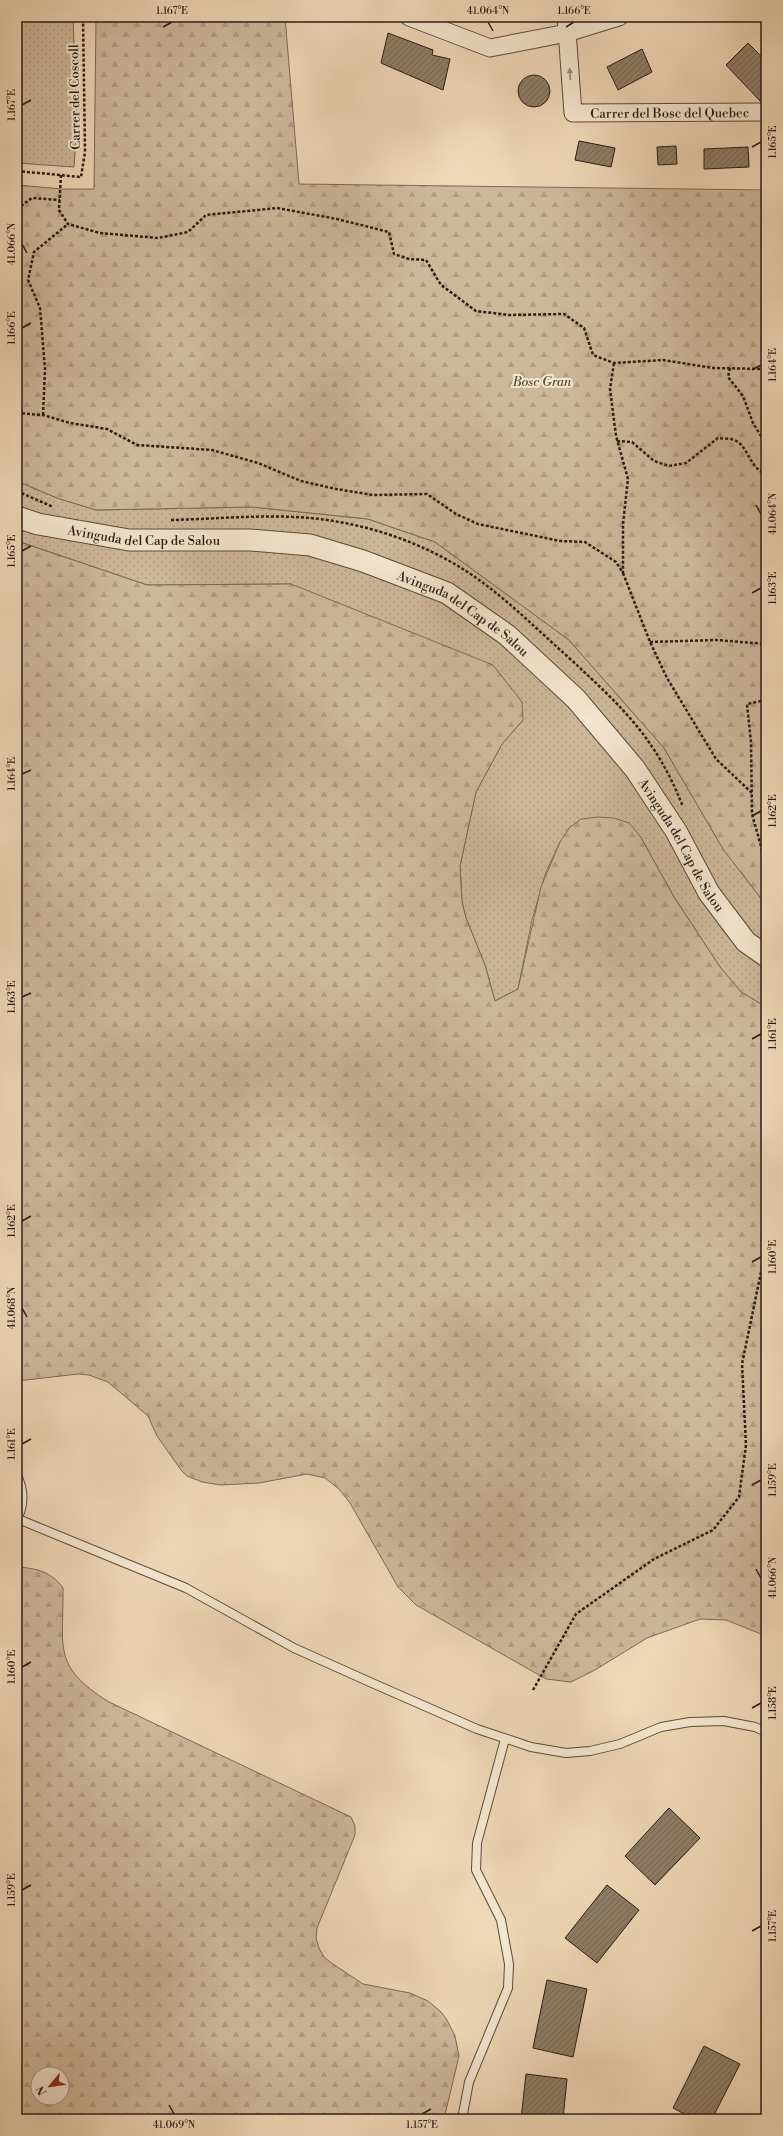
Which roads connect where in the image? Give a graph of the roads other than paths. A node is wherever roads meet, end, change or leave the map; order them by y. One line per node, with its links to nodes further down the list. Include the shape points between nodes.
1 (619, 17): 3 (street)
2 (414, 18): 3 (street, via 490,48)
3 (566, 25): 4 (street, Carrer del Bosc del Quebec, one-way to 3, via 573,113)
4 (766, 112)
5 (17, 517): 6 (street, Avinguda del Cap de Salou, via 38,524 129,540 250,540 310,545 447,593 507,635 576,699 635,769 676,831 709,893 746,942)
6 (766, 956)
7 (17, 1475): 8 (lane, via 23,1496)
8 (17, 1519): 10 (lane, via 186,1588 294,1648 477,1729)
9 (766, 1732): 10 (lane, via 755,1727 724,1721 690,1722 661,1727 620,1744 566,1753 531,1747)
10 (505, 1738): 11 (lane, via 477,1843 476,1870 501,1920 509,1964 508,1988 469,2082)
11 (462, 2119)

